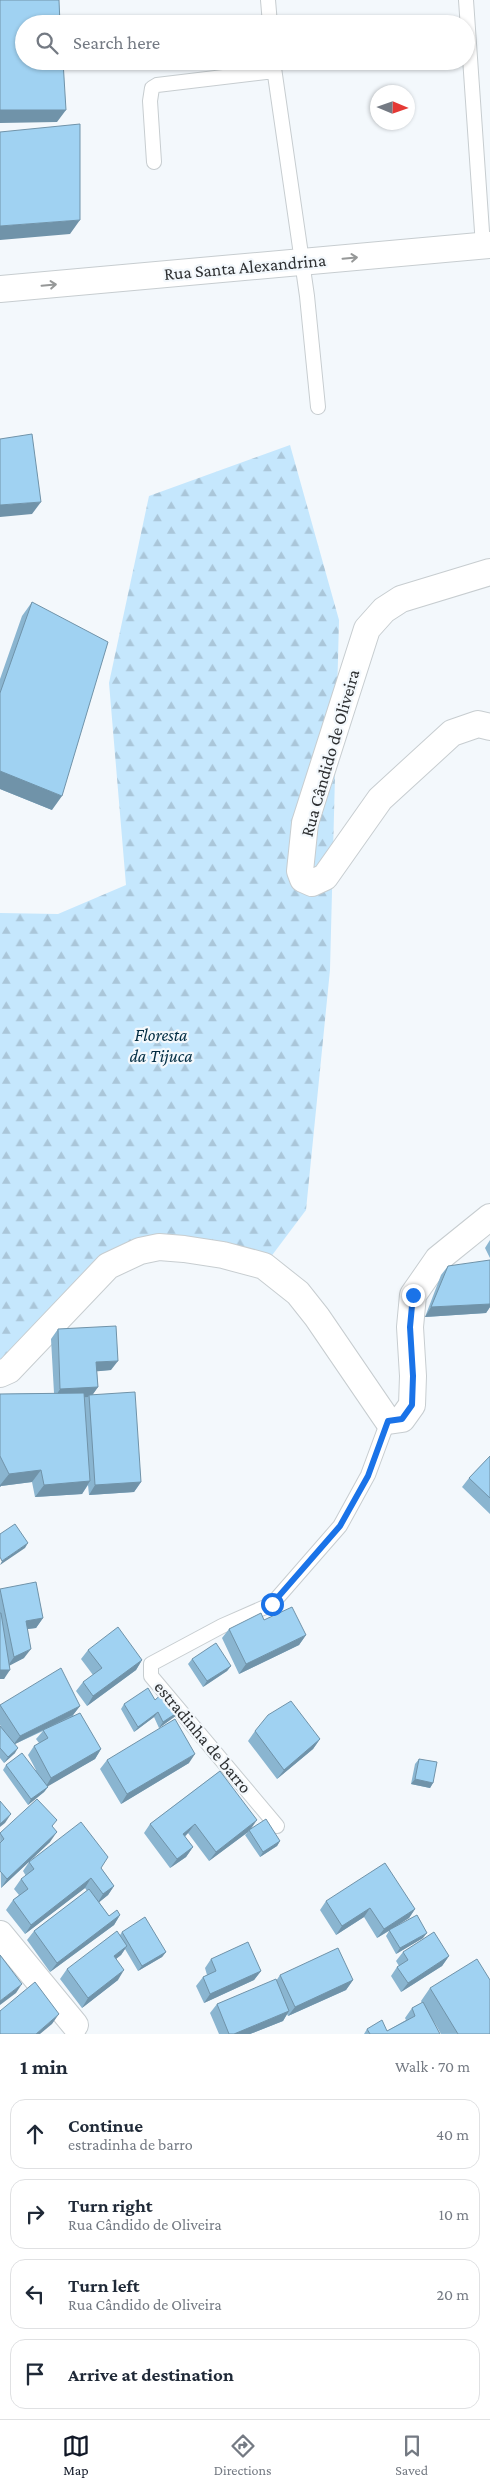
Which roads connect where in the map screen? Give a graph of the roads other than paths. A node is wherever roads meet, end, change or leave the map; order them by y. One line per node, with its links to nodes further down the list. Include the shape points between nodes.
1 (268, 0): 3 (lane)
2 (466, 0): 4 (lane)
3 (269, 15)
4 (467, 15)
5 (249, 70): 8 (lane, via 152,88)
6 (275, 70): 10 (lane)
7 (472, 70): 9 (lane)
8 (154, 162)
9 (486, 246): 10 (street, Rua Santa Alexandrina, one-way to 9)
10 (301, 262): 11 (street, Rua Santa Alexandrina, one-way to 10); 12 (lane)
11 (0, 289)
12 (318, 407)
13 (490, 572): 14 (street, Rua Cândido de Oliveira, via 401,599 384,610 367,628 305,823 300,871 303,879 312,883 325,877 380,799 452,733 478,724)
14 (490, 727)
15 (490, 1217): 17 (street, via 438,1259 413,1295 410,1327 412,1405 402,1419)
16 (0, 1374): 17 (street, via 9,1370 108,1266 140,1251 159,1247 184,1249 264,1266 298,1293)
17 (388, 1421): 18 (lane, estradinha de barro, via 368,1476 340,1526 272,1604 222,1626 151,1664 151,1676)
18 (277, 1826)
19 (0, 1934): 20 (street)
20 (75, 2025)

